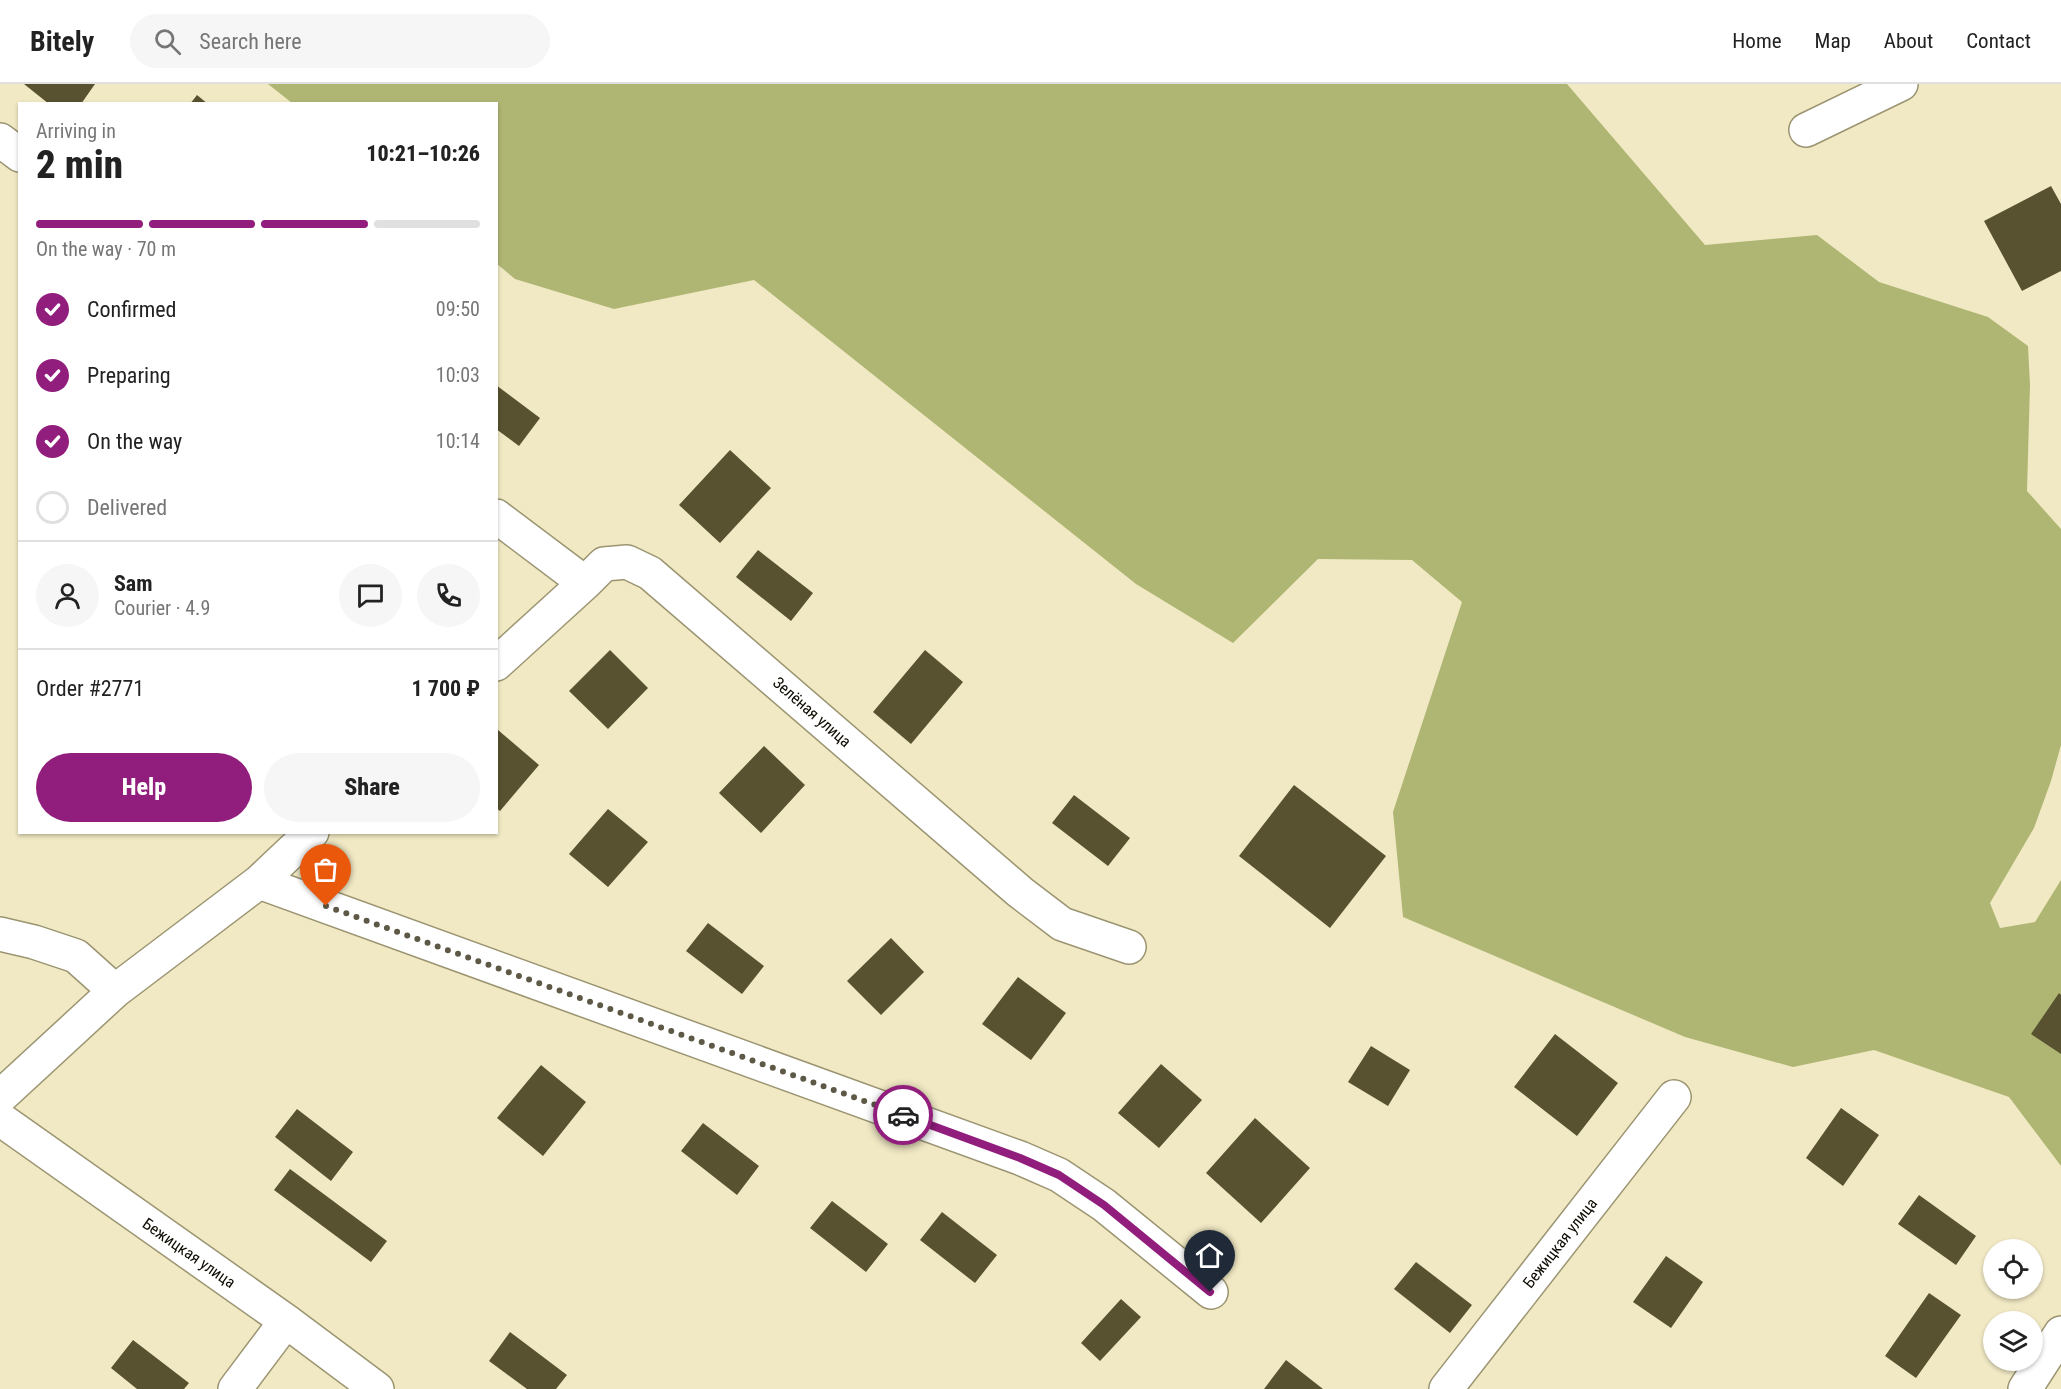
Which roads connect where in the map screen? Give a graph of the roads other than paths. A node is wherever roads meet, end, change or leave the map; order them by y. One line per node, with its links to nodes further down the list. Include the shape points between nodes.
1 (1901, 84): 2 (street)
2 (1806, 130)
3 (0, 140): 4 (street)
4 (18, 154)
5 (498, 518): 6 (street)
6 (585, 583): 7 (street, Зелёная улица); 11 (street, Зелёная улица, via 604,564 627,562 650,573 1020,892 1062,924)
7 (498, 662)
8 (310, 834): 9 (street)
9 (259, 882): 12 (street); 16 (street, via 1020,1158 1059,1175 1104,1205)
10 (0, 934): 12 (street, via 76,956)
11 (1129, 947)
12 (115, 991): 13 (street)
13 (0, 1097)
14 (1674, 1097): 21 (street, Бежицкая улица)
15 (0, 1119): 17 (street, Бежицкая улица)
16 (1210, 1292)
17 (286, 1322): 19 (street); 20 (street, Бежицкая улица)
18 (2061, 1333): 22 (street)
19 (235, 1389)
20 (377, 1389)
21 (1446, 1389)
22 (2025, 1389)

